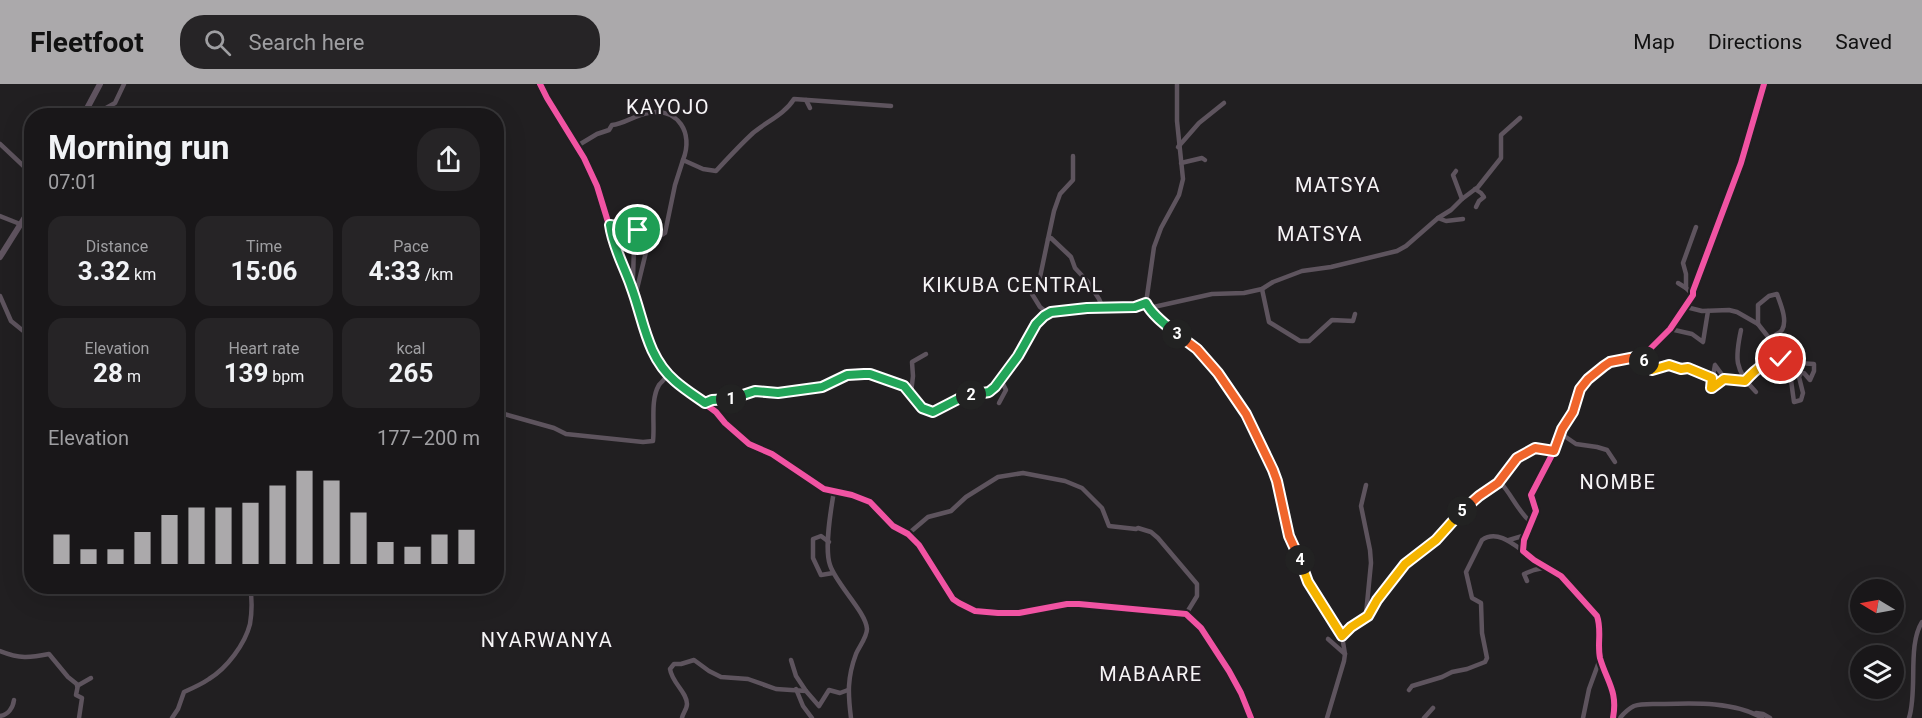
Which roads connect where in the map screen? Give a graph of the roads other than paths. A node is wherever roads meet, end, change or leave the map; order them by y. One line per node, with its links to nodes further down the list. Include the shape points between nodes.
1 (100, 84): 9 (main road)
2 (124, 84): 10 (street)
3 (540, 84): 14 (street)
4 (1177, 84): 15 (street)
5 (1764, 84): 38 (street, via 1741,163)
6 (804, 99): 8 (street); 11 (street); 17 (street, via 794,99 716,171)
7 (1224, 103): 15 (street)
8 (891, 106)
9 (90, 108)
10 (110, 108)
11 (810, 108)
12 (1520, 118): 22 (street, via 1501,135 1501,158)
13 (0, 144): 20 (street)
14 (577, 146): 17 (street, via 609,130 612,124 663,112 669,113 686,131); 30 (street, via 597,186)
15 (1178, 147): 19 (street)
16 (1073, 156): 32 (street, via 1072,180 1055,206)
17 (683, 160): 30 (street, via 662,235)
18 (1204, 160): 19 (street)
19 (1181, 163): 41 (street, via 1179,195 1154,247)
20 (24, 166)
21 (1456, 171): 23 (street, via 1453,175)
22 (1475, 189): 23 (street); 24 (street, via 1484,198)
23 (1462, 199): 27 (street)
24 (1476, 207)
25 (0, 216): 29 (street)
26 (24, 218): 29 (main road)
27 (1437, 218): 28 (street); 37 (street, via 1397,251 1302,271)
28 (1463, 219)
29 (20, 224): 33 (main road)
30 (610, 225): 34 (street)
31 (1696, 227): 36 (street, via 1683,263)
32 (1048, 238): 43 (street, via 1071,257); 45 (street, via 1039,282 1032,294)
33 (0, 257)
34 (628, 280): 40 (street); 40 (street, via 633,278 634,247 644,243 646,252)
35 (1677, 283): 36 (street)
36 (1686, 288): 38 (street)
37 (1262, 289): 41 (street); 46 (street, via 1269,322 1300,341 1309,341 1332,320 1353,321)
38 (1693, 295): 42 (street)
39 (0, 296): 50 (street, via 11,321)
40 (634, 298): 54 (street, via 648,344)
41 (1148, 305): 43 (street); 83 (street, via 1204,357 1246,414 1273,470 1289,536 1305,576)
42 (1686, 307): 44 (street); 48 (street)
43 (1103, 308): 45 (street)
44 (1708, 311): 47 (street, via 1737,312); 48 (street, via 1703,342 1692,333)
45 (1049, 314): 57 (street, via 1036,324)
46 (1355, 314)
47 (1758, 324): 51 (street); 51 (street, via 1758,305 1777,294 1783,328)
48 (1670, 329): 53 (street)
49 (1741, 330): 58 (street, via 1736,355)
50 (24, 332)
51 (1769, 338): 58 (street, via 1797,363 1814,364 1810,380 1804,373 1799,377 1802,400 1794,402 1790,373 1781,359 1775,358)
52 (926, 354): 60 (street, via 912,362)
53 (1641, 356): 55 (street, via 1652,370 1669,365); 64 (street, via 1610,362 1594,373 1580,389 1573,412)
54 (668, 373): 61 (street); 63 (street, via 656,397 653,441 566,434)
55 (1712, 378): 56 (street, via 1711,388); 56 (street, via 1715,365)
56 (1724, 379): 58 (street)
57 (1001, 380): 60 (street, via 989,392 964,396 933,412 922,408); 62 (street, via 1006,390)
58 (1745, 381): 59 (street)
59 (1756, 392)
60 (911, 393): 61 (street, via 904,386 864,374 847,375 822,387 778,393 755,391)
61 (705, 403): 69 (street, via 749,444 772,454 824,489)
62 (999, 403)
63 (504, 414)
64 (1560, 433): 65 (street); 66 (street, via 1576,444 1607,450)
65 (1554, 451): 67 (street, via 1533,449 1517,458); 70 (street, via 1531,495 1536,512)
66 (1615, 462)
67 (1500, 482): 70 (street); 81 (street, via 1468,505 1436,540 1405,564 1368,616)
68 (1366, 485): 81 (street, via 1361,506 1370,550 1370,585 1367,612)
69 (834, 491): 71 (street, via 870,502 893,526); 74 (street)
70 (1531, 522): 72 (street)
71 (908, 534): 80 (street, via 924,551 953,599 975,611 1019,613 1079,604); 80 (street, via 928,517 951,511 998,477 1023,473 1065,482 1082,488 1102,508 1109,526 1138,528 1158,538 1197,584 1197,596)
72 (1526, 535): 73 (street); 75 (street)
73 (1509, 540): 75 (street); 93 (street, via 1485,537 1466,572 1472,598 1481,603 1486,661)
74 (829, 542): 77 (street); 77 (street, via 821,536 813,539 813,558 821,575)
75 (1523, 551): 76 (street)
76 (1547, 567): 78 (street, via 1524,574); 87 (street, via 1561,576 1597,616)
77 (833, 573): 92 (street, via 865,621 867,631 852,665)
78 (1527, 581)
79 (251, 594): 100 (street, via 250,624 240,647 210,679 184,692)
80 (1186, 614): 104 (street, via 1201,628 1229,671)
81 (1358, 622): 83 (street)
82 (1922, 622): 112 (street, via 1912,669)
83 (1342, 636): 86 (street)
84 (1328, 639): 86 (street)
85 (0, 651): 90 (street, via 27,658 50,654)
86 (1345, 654): 105 (street)
87 (1600, 659): 107 (street); 108 (street, via 1614,693)
88 (791, 660): 94 (street)
89 (91, 678): 90 (street)
90 (77, 686): 99 (street, via 76,695 82,698)
91 (796, 689): 94 (street); 101 (street, via 776,689 748,679 718,676 694,660 674,664 670,669 672,677 687,702); 102 (street)
92 (848, 690): 94 (street, via 829,690 819,706); 103 (street)
93 (1409, 690)
94 (806, 691)
95 (14, 700): 98 (street, via 13,706)
96 (1433, 708): 106 (street)
97 (1752, 713): 109 (street, via 1706,704 1646,704 1630,708); 110 (street); 111 (street)
98 (0, 716)
99 (80, 718)
100 (172, 718)
101 (682, 718)
102 (812, 718)
103 (851, 718)
104 (1251, 718)
105 (1327, 718)
106 (1424, 718)
107 (1583, 718)
108 (1613, 718)
109 (1620, 718)
110 (1762, 718)
111 (1770, 718)
112 (1909, 718)

